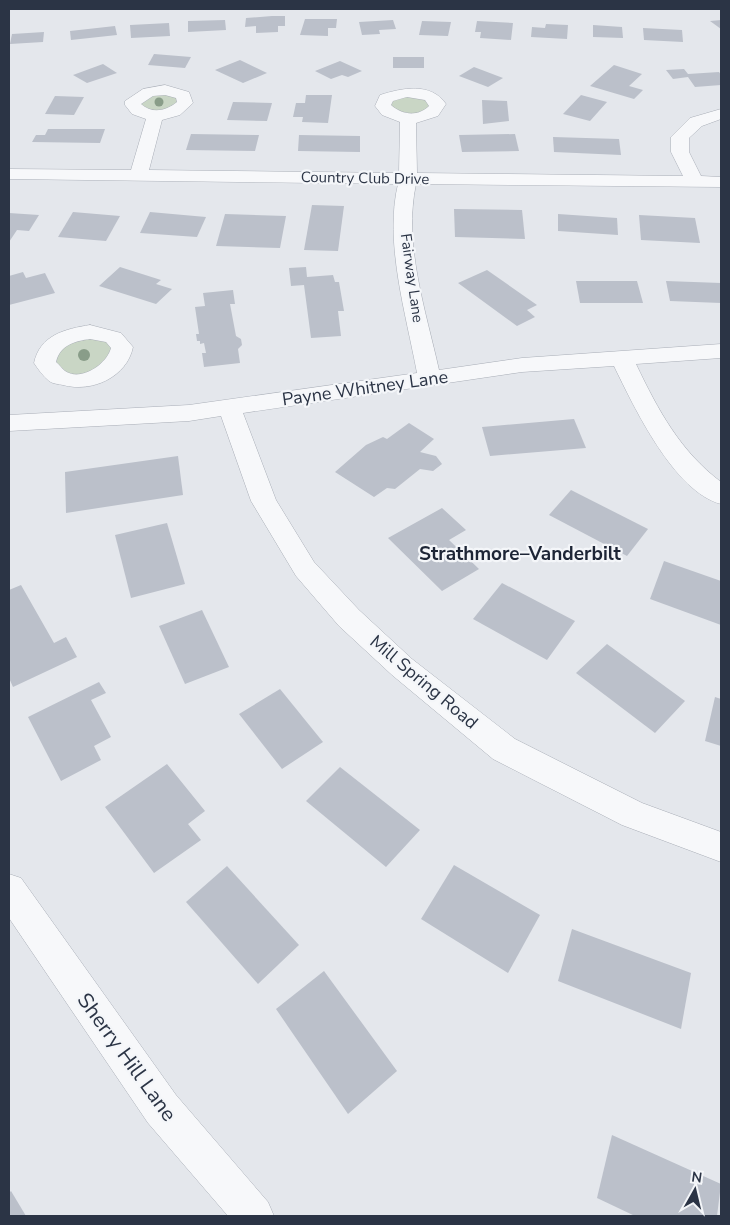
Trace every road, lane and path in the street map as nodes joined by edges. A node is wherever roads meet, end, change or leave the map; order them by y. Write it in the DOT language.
graph roads {
  1 [pos="721,114"];
  2 [pos="156,115"];
  3 [pos="408,118"];
  4 [pos="9,174"];
  5 [pos="138,176"];
  6 [pos="408,179"];
  7 [pos="695,182"];
  8 [pos="721,182"];
  9 [pos="721,351"];
  10 [pos="622,358"];
  11 [pos="429,378"];
  12 [pos="79,380"];
  13 [pos="229,407"];
  14 [pos="70,420"];
  15 [pos="9,423"];
  16 [pos="721,495"];
  17 [pos="721,847"];
  18 [pos="9,890"];
  19 [pos="254,1216"];
  1 -- 7 [label="street"];
  2 -- 5 [label="street"];
  3 -- 6 [label="street, Fairway Lane"];
  4 -- 5 [label="street, Country Club Drive"];
  5 -- 6 [label="street, Country Club Drive"];
  6 -- 7 [label="street, Country Club Drive"];
  6 -- 11 [label="street, Fairway Lane"];
  7 -- 8 [label="street, Country Club Drive"];
  9 -- 10 [label="street, Payne Whitney Lane"];
  10 -- 11 [label="street, Payne Whitney Lane"];
  10 -- 16 [label="street"];
  11 -- 13 [label="street, Payne Whitney Lane"];
  12 -- 14 [label="street"];
  13 -- 14 [label="street, Payne Whitney Lane"];
  13 -- 17 [label="street, Mill Spring Road"];
  14 -- 15 [label="street, Payne Whitney Lane"];
  18 -- 19 [label="street, Sherry Hill Lane"];
}
